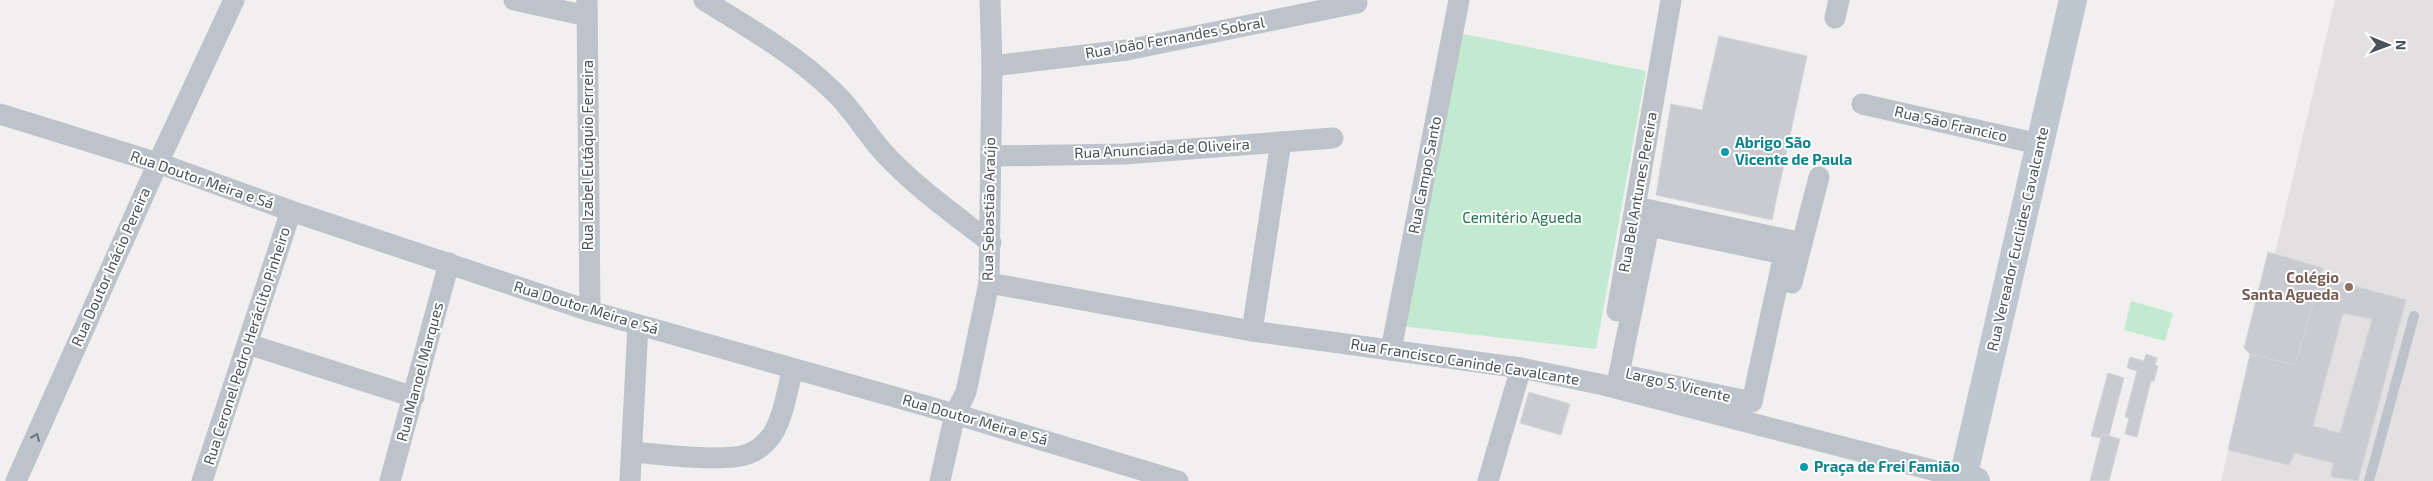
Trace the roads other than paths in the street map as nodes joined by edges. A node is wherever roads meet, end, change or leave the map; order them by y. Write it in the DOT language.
graph roads {
  1 [pos="234,0"];
  2 [pos="514,0"];
  3 [pos="704,0"];
  4 [pos="990,0"];
  5 [pos="1460,0"];
  6 [pos="1671,0"];
  7 [pos="2073,0"];
  8 [pos="1357,3"];
  9 [pos="587,8"];
  10 [pos="992,66"];
  11 [pos="1862,104"];
  12 [pos="0,114"];
  13 [pos="1333,138"];
  14 [pos="1281,142"];
  15 [pos="2039,144"];
  16 [pos="991,156"];
  17 [pos="158,163"];
  18 [pos="1819,177"];
  19 [pos="1636,207"];
  20 [pos="291,211"];
  21 [pos="991,243"];
  22 [pos="1793,248"];
  23 [pos="449,264"];
  24 [pos="988,283"];
  25 [pos="590,311"];
  26 [pos="2414,316"];
  27 [pos="638,325"];
  28 [pos="1252,331"];
  29 [pos="248,344"];
  30 [pos="1391,350"];
  31 [pos="1521,368"];
  32 [pos="793,369"];
  33 [pos="1604,385"];
  34 [pos="414,397"];
  35 [pos="955,414"];
  36 [pos="1759,424"];
  37 [pos="632,452"];
  38 [pos="1970,480"];
  39 [pos="16,481"];
  40 [pos="202,481"];
  41 [pos="390,481"];
  42 [pos="630,481"];
  43 [pos="940,481"];
  44 [pos="1178,481"];
  45 [pos="1488,481"];
  46 [pos="2369,481"];
  1 -- 17 [label="street, Rua Doutor Inácio Pereira"];
  2 -- 9 [label="street"];
  3 -- 21 [label="street"];
  4 -- 10 [label="street, Rua Sebastião Araújo"];
  5 -- 30 [label="street, Rua Campo Santo"];
  6 -- 19 [label="street, Rua Bel Antunes Pereira"];
  7 -- 15 [label="street, Rua Vereador Euclides Cavalcante"];
  8 -- 10 [label="street, Rua João Fernandes Sobral"];
  9 -- 25 [label="street, Rua Izabel Eutáquio Ferreira"];
  10 -- 16 [label="street, Rua Sebastião Araújo"];
  11 -- 15 [label="street, Rua São Francico"];
  12 -- 17 [label="street, Rua Doutor Meira e Sá"];
  13 -- 14 [label="street, Rua Anunciada de Oliveira"];
  14 -- 16 [label="street, Rua Anunciada de Oliveira"];
  14 -- 28 [label="street"];
  15 -- 38 [label="street, Rua Vereador Euclides Cavalcante"];
  16 -- 21 [label="street, Rua Sebastião Araújo"];
  17 -- 20 [label="street, Rua Doutor Meira e Sá"];
  39 -- 17 [label="street, Rua Doutor Inácio Pereira, one-way"];
  18 -- 22 [label="street"];
  19 -- 22 [label="street"];
  19 -- 33 [label="street, Rua Bel Antunes Pereira"];
  20 -- 23 [label="street, Rua Doutor Meira e Sá"];
  20 -- 29 [label="street, Rua Ceronel Pedro Heráclito Pinheiro"];
  21 -- 24 [label="street, Rua Sebastião Araújo"];
  22 -- 22 [label="street, Largo S. Vicente"];
  22 -- 36 [label="street"];
  23 -- 25 [label="street, Rua Doutor Meira e Sá"];
  23 -- 34 [label="street, Rua Manoel Marques"];
  24 -- 28 [label="street, Rua Francisco Caninde Cavalcante"];
  24 -- 35 [label="street, Rua Sebastião Araújo"];
  25 -- 27 [label="street, Rua Doutor Meira e Sá"];
  26 -- 46 [label="lane"];
  27 -- 32 [label="street, Rua Doutor Meira e Sá"];
  27 -- 37 [label="street"];
  28 -- 30 [label="street, Rua Francisco Caninde Cavalcante"];
  29 -- 34 [label="street"];
  29 -- 40 [label="street, Rua Ceronel Pedro Heráclito Pinheiro"];
  30 -- 31 [label="street, Rua Francisco Caninde Cavalcante"];
  31 -- 33 [label="street, Rua Francisco Caninde Cavalcante"];
  31 -- 45 [label="street"];
  32 -- 35 [label="street, Rua Doutor Meira e Sá"];
  32 -- 37 [label="street"];
  33 -- 36 [label="street, Rua Francisco Caninde Cavalcante"];
  34 -- 41 [label="street, Rua Manoel Marques"];
  35 -- 43 [label="street, Rua Sebastião Araújo"];
  35 -- 44 [label="street, Rua Doutor Meira e Sá"];
  36 -- 38 [label="street, Rua Francisco Caninde Cavalcante"];
  37 -- 42 [label="street"];
}
